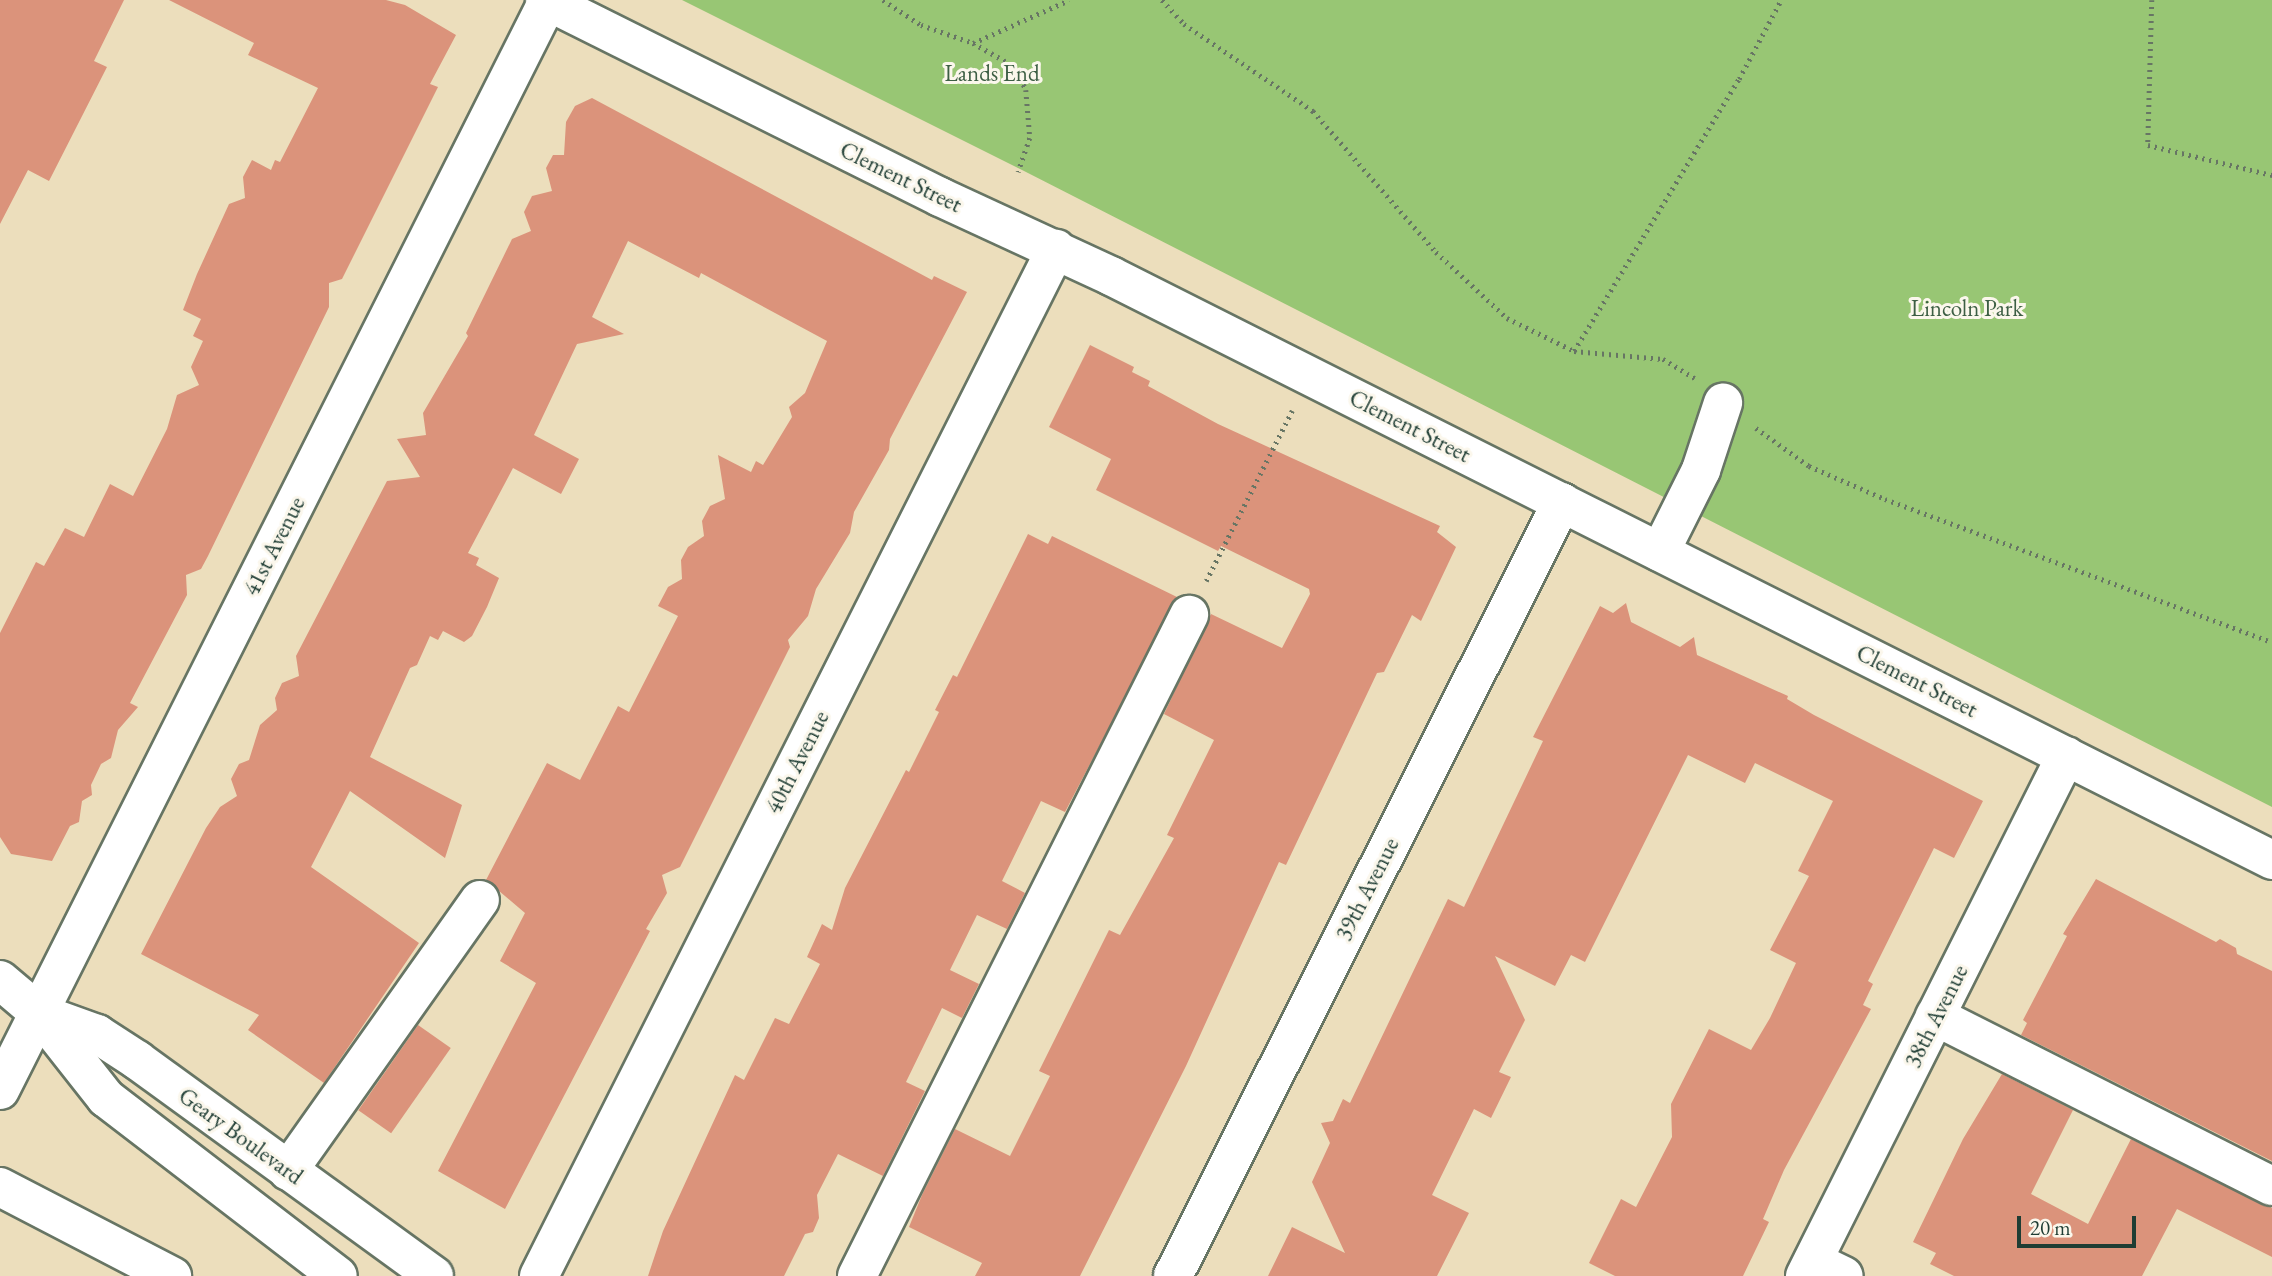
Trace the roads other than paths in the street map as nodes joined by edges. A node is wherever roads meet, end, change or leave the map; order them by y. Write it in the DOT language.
graph roads {
  1 [pos="546,1"];
  2 [pos="1056,249"];
  3 [pos="1723,402"];
  4 [pos="1562,502"];
  5 [pos="1660,552"];
  6 [pos="1189,615"];
  7 [pos="2066,756"];
  8 [pos="2272,860"];
  9 [pos="480,900"];
  10 [pos="0,980"];
  11 [pos="39,1013"];
  12 [pos="1936,1016"];
  13 [pos="0,1090"];
  14 [pos="289,1171"];
  15 [pos="2272,1186"];
  16 [pos="0,1187"];
  17 [pos="1820,1271"];
  18 [pos="172,1276"];
  19 [pos="338,1276"];
  20 [pos="434,1276"];
  21 [pos="539,1276"];
  22 [pos="857,1276"];
  23 [pos="1173,1276"];
  1 -- 2 [label="street, Clement Street"];
  1 -- 11 [label="street, 41st Avenue"];
  2 -- 4 [label="street, Clement Street"];
  2 -- 21 [label="street, 40th Avenue"];
  3 -- 5 [label="street"];
  4 -- 5 [label="street, Clement Street"];
  4 -- 23 [label="street, 39th Avenue"];
  5 -- 7 [label="street, Clement Street"];
  6 -- 22 [label="street"];
  7 -- 8 [label="street, Clement Street"];
  7 -- 12 [label="street, 38th Avenue"];
  9 -- 14 [label="street"];
  10 -- 11 [label="street, Geary Boulevard"];
  11 -- 13 [label="street, 41st Avenue"];
  11 -- 14 [label="street, Geary Boulevard"];
  11 -- 19 [label="street, Geary Boulevard"];
  12 -- 15 [label="street"];
  12 -- 17 [label="street, 38th Avenue"];
  14 -- 20 [label="street, Geary Boulevard"];
  16 -- 18 [label="street"];
}
